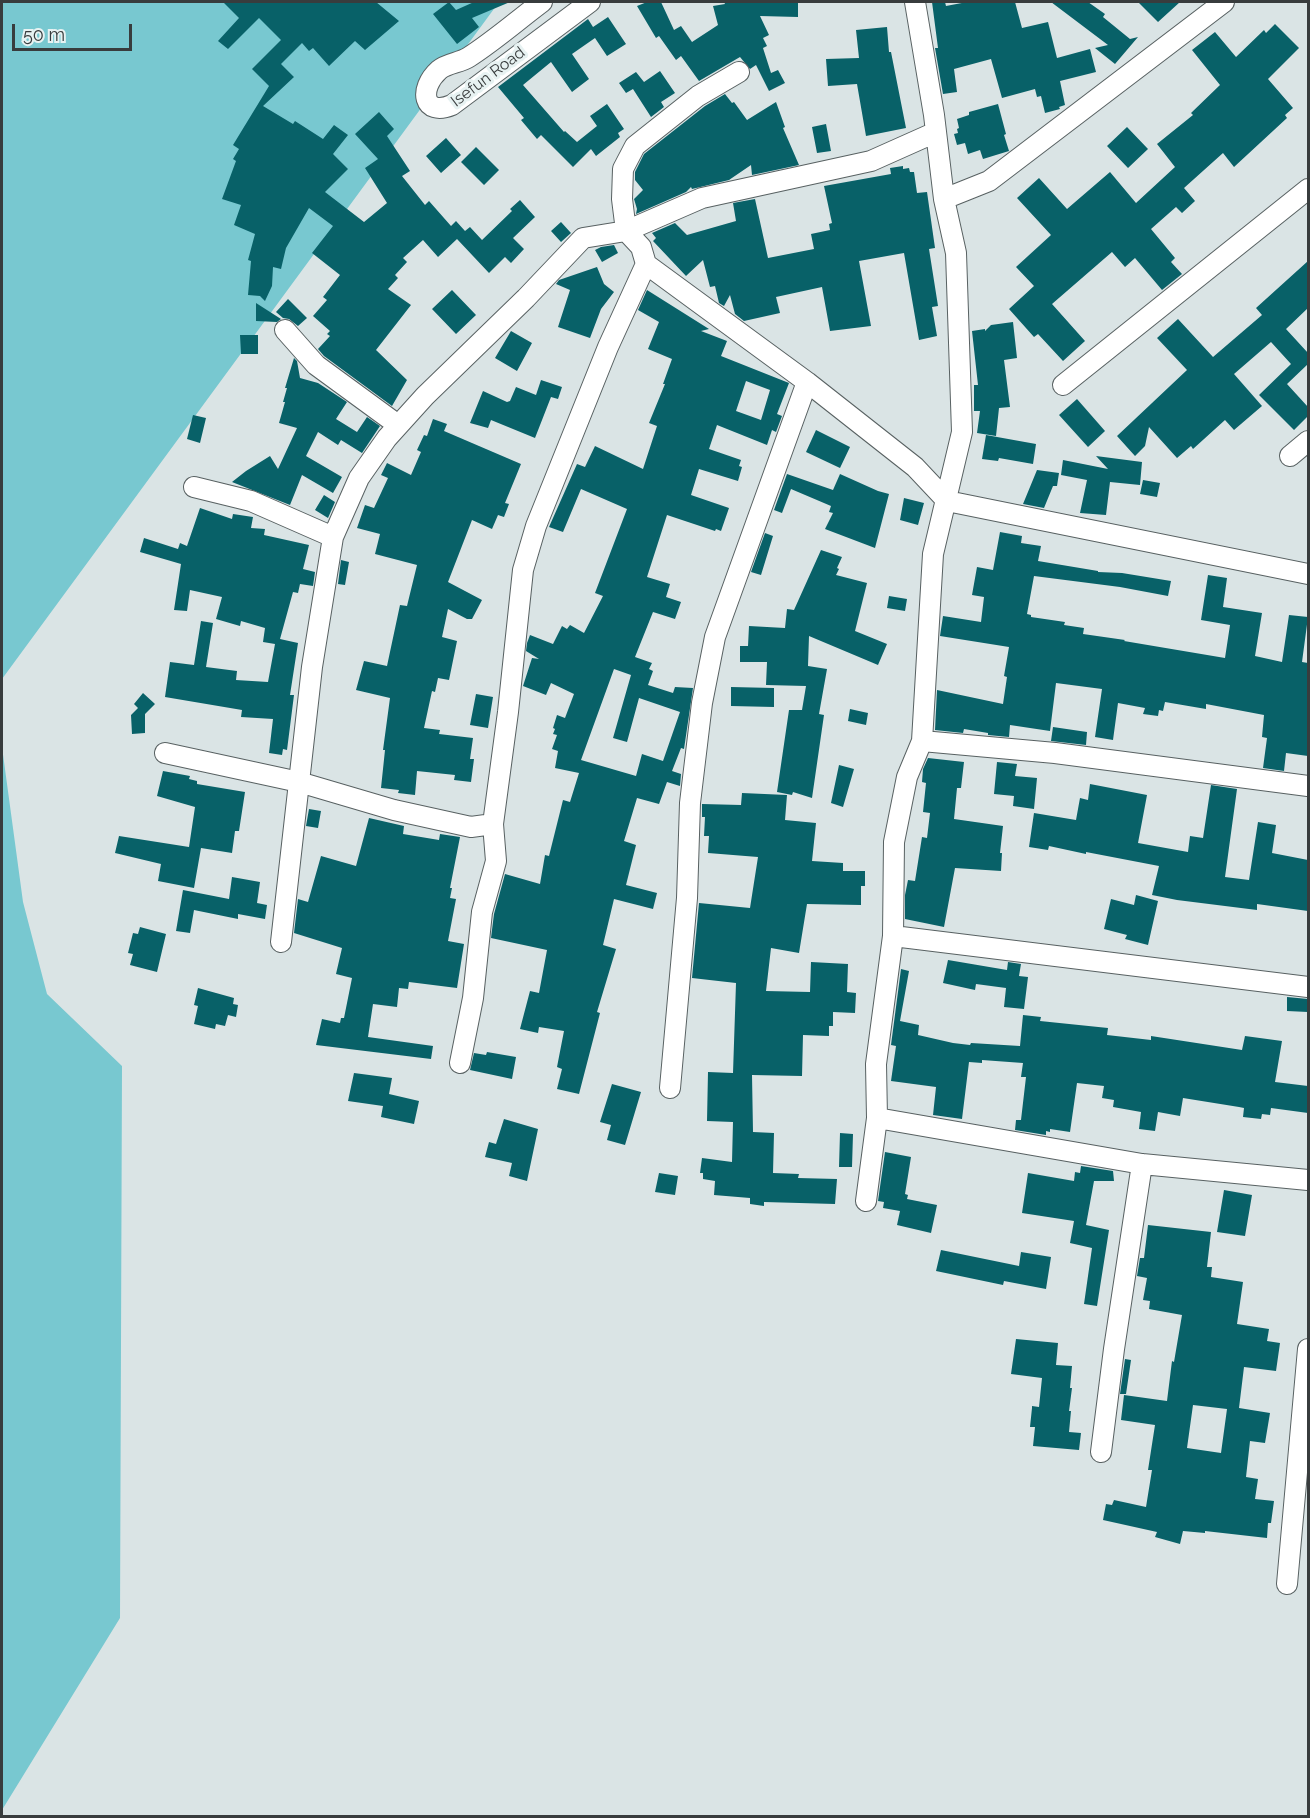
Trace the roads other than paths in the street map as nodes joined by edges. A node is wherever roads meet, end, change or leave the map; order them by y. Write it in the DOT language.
graph roads {
  1 [pos="542,2"];
  2 [pos="590,2"];
  3 [pos="915,2"];
  4 [pos="1224,2"];
  5 [pos="739,72"];
  6 [pos="936,132"];
  7 [pos="1308,189"];
  8 [pos="944,199"];
  9 [pos="626,231"];
  10 [pos="646,264"];
  11 [pos="285,330"];
  12 [pos="807,382"];
  13 [pos="1063,385"];
  14 [pos="398,425"];
  15 [pos="1308,441"];
  16 [pos="1290,456"];
  17 [pos="194,487"];
  18 [pos="947,501"];
  19 [pos="333,537"];
  20 [pos="1308,574"];
  21 [pos="922,741"];
  22 [pos="165,753"];
  23 [pos="299,782"];
  24 [pos="1308,786"];
  25 [pos="493,824"];
  26 [pos="893,936"];
  27 [pos="281,942"];
  28 [pos="1308,987"];
  29 [pos="460,1063"];
  30 [pos="670,1088"];
  31 [pos="876,1118"];
  32 [pos="1142,1164"];
  33 [pos="1308,1179"];
  34 [pos="866,1201"];
  35 [pos="1308,1349"];
  36 [pos="1101,1452"];
  37 [pos="1287,1584"];
  1 -- 2 [label="street, Isefun Road"];
  3 -- 6 [label="street"];
  4 -- 8 [label="street"];
  5 -- 9 [label="street"];
  6 -- 8 [label="street"];
  6 -- 9 [label="street"];
  7 -- 13 [label="street"];
  8 -- 18 [label="street"];
  9 -- 10 [label="street"];
  9 -- 14 [label="street"];
  10 -- 12 [label="street"];
  10 -- 25 [label="street"];
  11 -- 14 [label="street"];
  12 -- 18 [label="street"];
  12 -- 30 [label="street"];
  14 -- 19 [label="street"];
  15 -- 16 [label="street"];
  17 -- 19 [label="street"];
  18 -- 20 [label="street"];
  18 -- 21 [label="street"];
  19 -- 23 [label="street"];
  21 -- 24 [label="street"];
  21 -- 26 [label="street"];
  22 -- 23 [label="street"];
  23 -- 25 [label="street"];
  23 -- 27 [label="street"];
  25 -- 29 [label="street"];
  26 -- 28 [label="street"];
  26 -- 31 [label="street"];
  31 -- 32 [label="street"];
  31 -- 34 [label="street"];
  32 -- 33 [label="street"];
  32 -- 36 [label="street"];
  35 -- 37 [label="street"];
}
